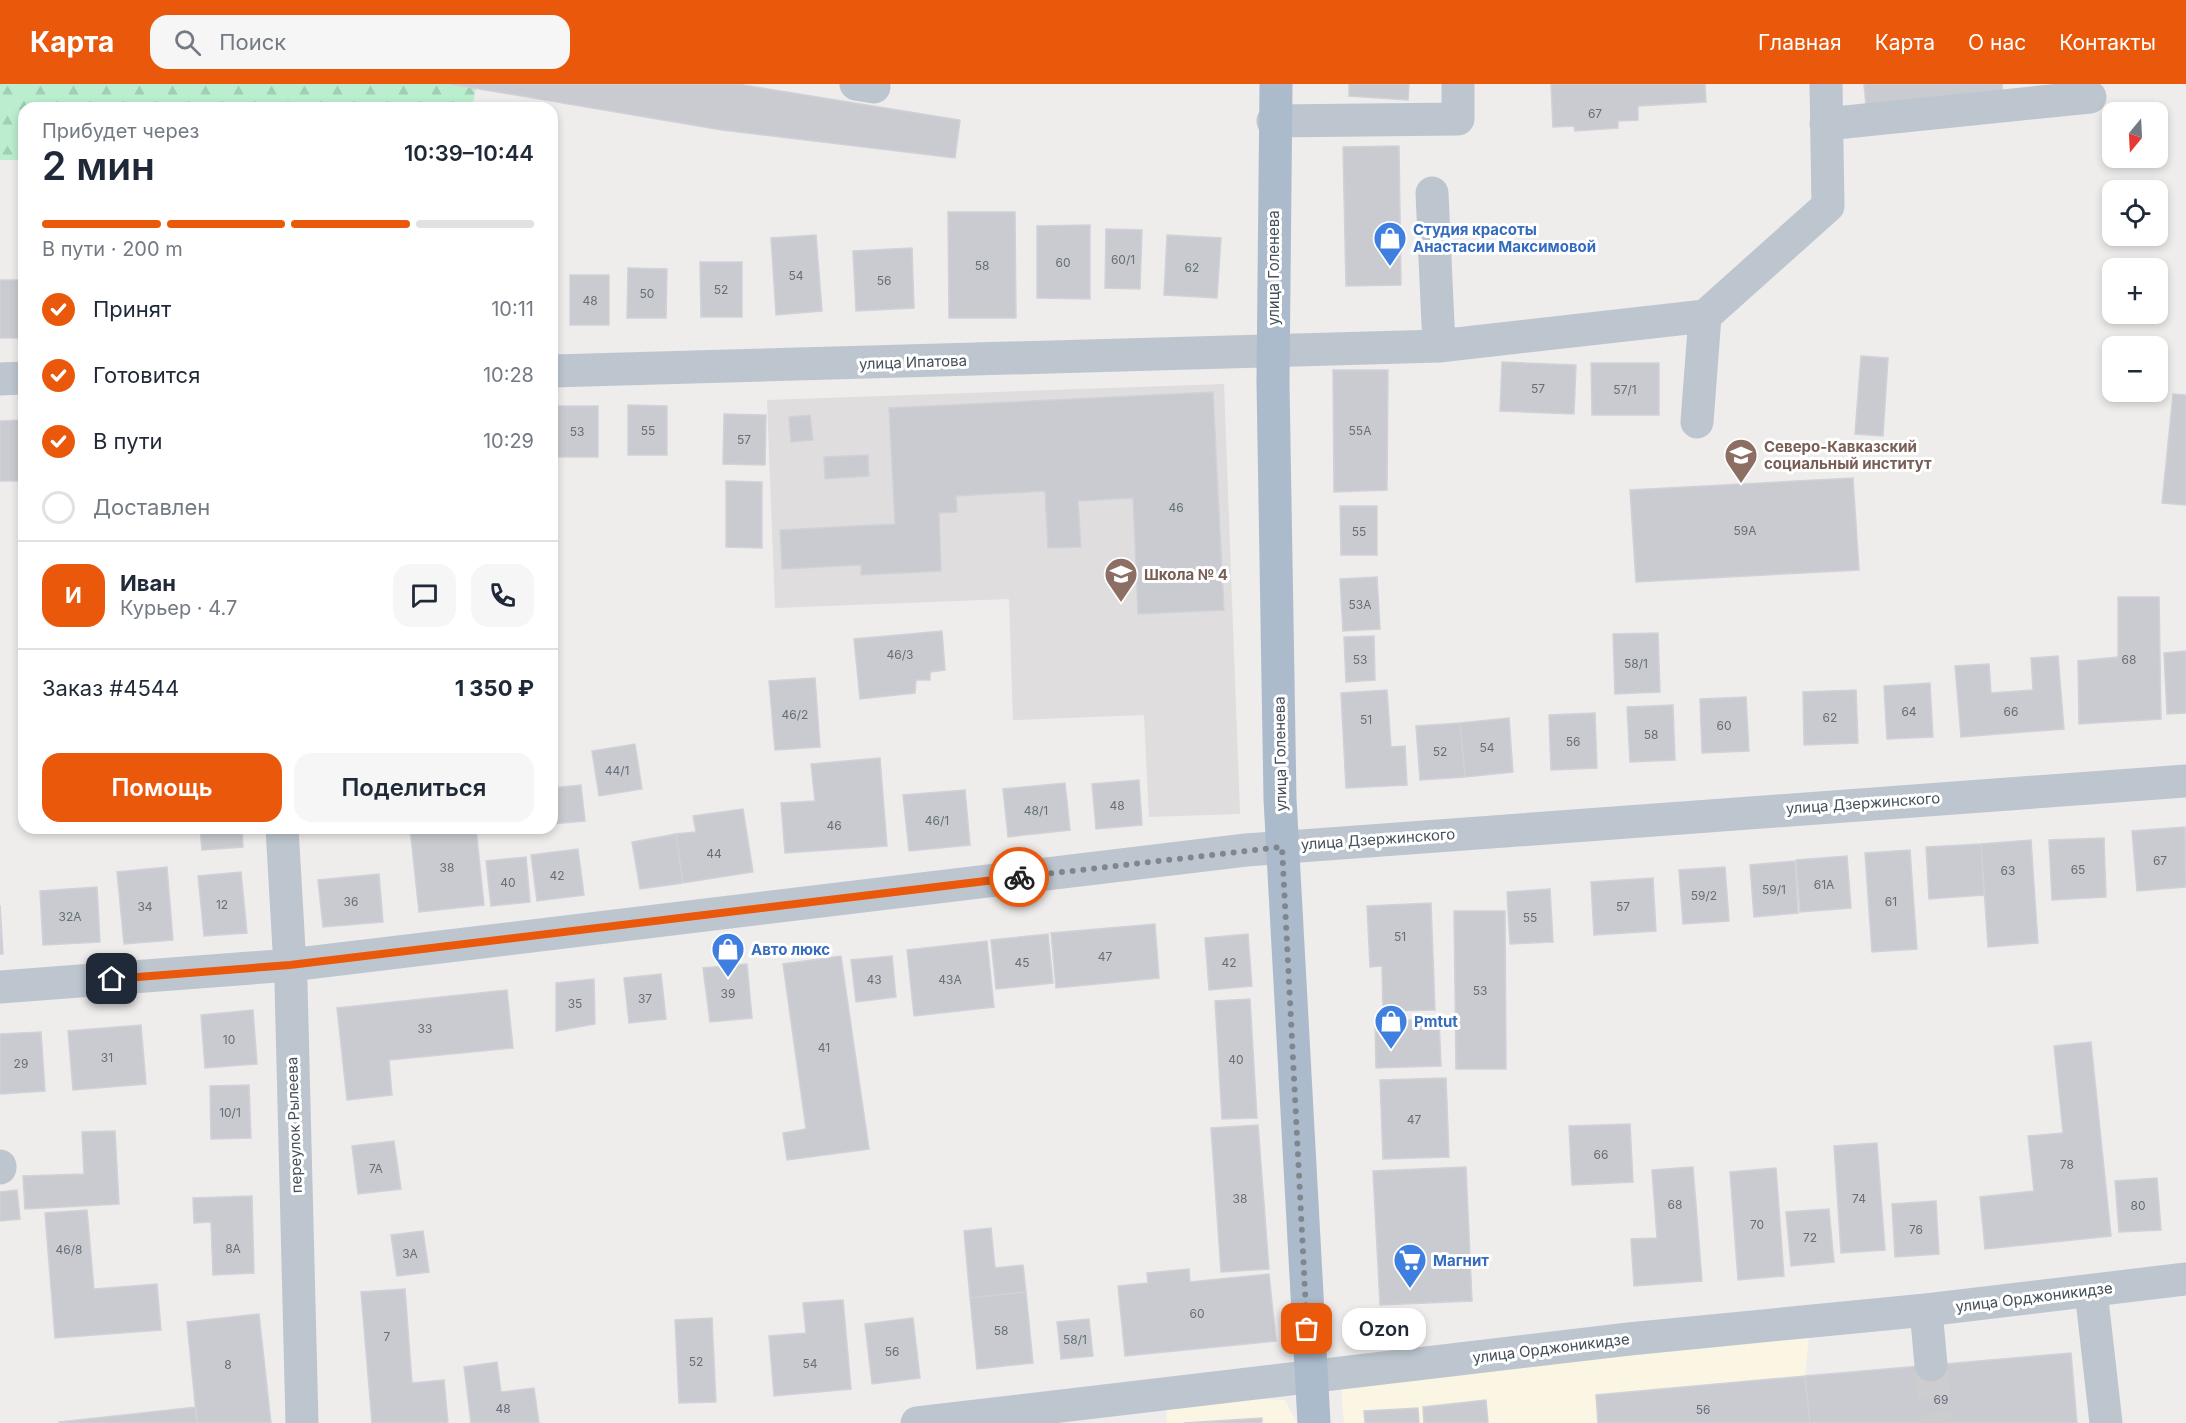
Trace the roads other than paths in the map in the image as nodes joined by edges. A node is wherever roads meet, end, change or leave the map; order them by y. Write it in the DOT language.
graph roads {
  1 [pos="1276,84"];
  2 [pos="1458,84"];
  3 [pos="1827,84"];
  4 [pos="2090,97"];
  5 [pos="1273,121"];
  6 [pos="1826,124"];
  7 [pos="1432,193"];
  8 [pos="1705,316"];
  9 [pos="1439,346"];
  10 [pos="1273,352"];
  11 [pos="558,371"];
  12 [pos="18,378"];
  13 [pos="0,379"];
  14 [pos="1697,422"];
  15 [pos="2186,781"];
  16 [pos="282,834"];
  17 [pos="1282,847"];
  18 [pos="290,965"];
  19 [pos="0,987"];
  20 [pos="2186,1280"];
  21 [pos="2091,1291"];
  22 [pos="1926,1310"];
  23 [pos="1931,1365"];
  24 [pos="1310,1376"];
  25 [pos="302,1423"];
  26 [pos="917,1423"];
  27 [pos="1314,1423"];
  28 [pos="2106,1423"];
  1 -- 5 [label="main road, улица Голенева"];
  2 -- 5 [label="street"];
  3 -- 6 [label="street"];
  4 -- 6 [label="street"];
  5 -- 10 [label="main road, улица Голенева"];
  6 -- 8 [label="street"];
  7 -- 9 [label="street"];
  8 -- 9 [label="street, улица Ипатова"];
  8 -- 14 [label="street"];
  9 -- 10 [label="street, улица Ипатова"];
  10 -- 11 [label="street, улица Ипатова"];
  10 -- 17 [label="main road, улица Голенева"];
  12 -- 13 [label="street"];
  15 -- 17 [label="street, улица Дзержинского"];
  16 -- 18 [label="street, переулок Рылеева"];
  17 -- 18 [label="street, улица Дзержинского"];
  17 -- 24 [label="main road, улица Голенева"];
  18 -- 19 [label="street, улица Дзержинского"];
  18 -- 25 [label="street, переулок Рылеева"];
  20 -- 21 [label="street, улица Орджоникидзе"];
  21 -- 22 [label="street, улица Орджоникидзе"];
  21 -- 28 [label="street"];
  22 -- 23 [label="street"];
  22 -- 24 [label="street, улица Орджоникидзе"];
  24 -- 26 [label="street, улица Орджоникидзе"];
  24 -- 27 [label="main road, улица Голенева"];
}
